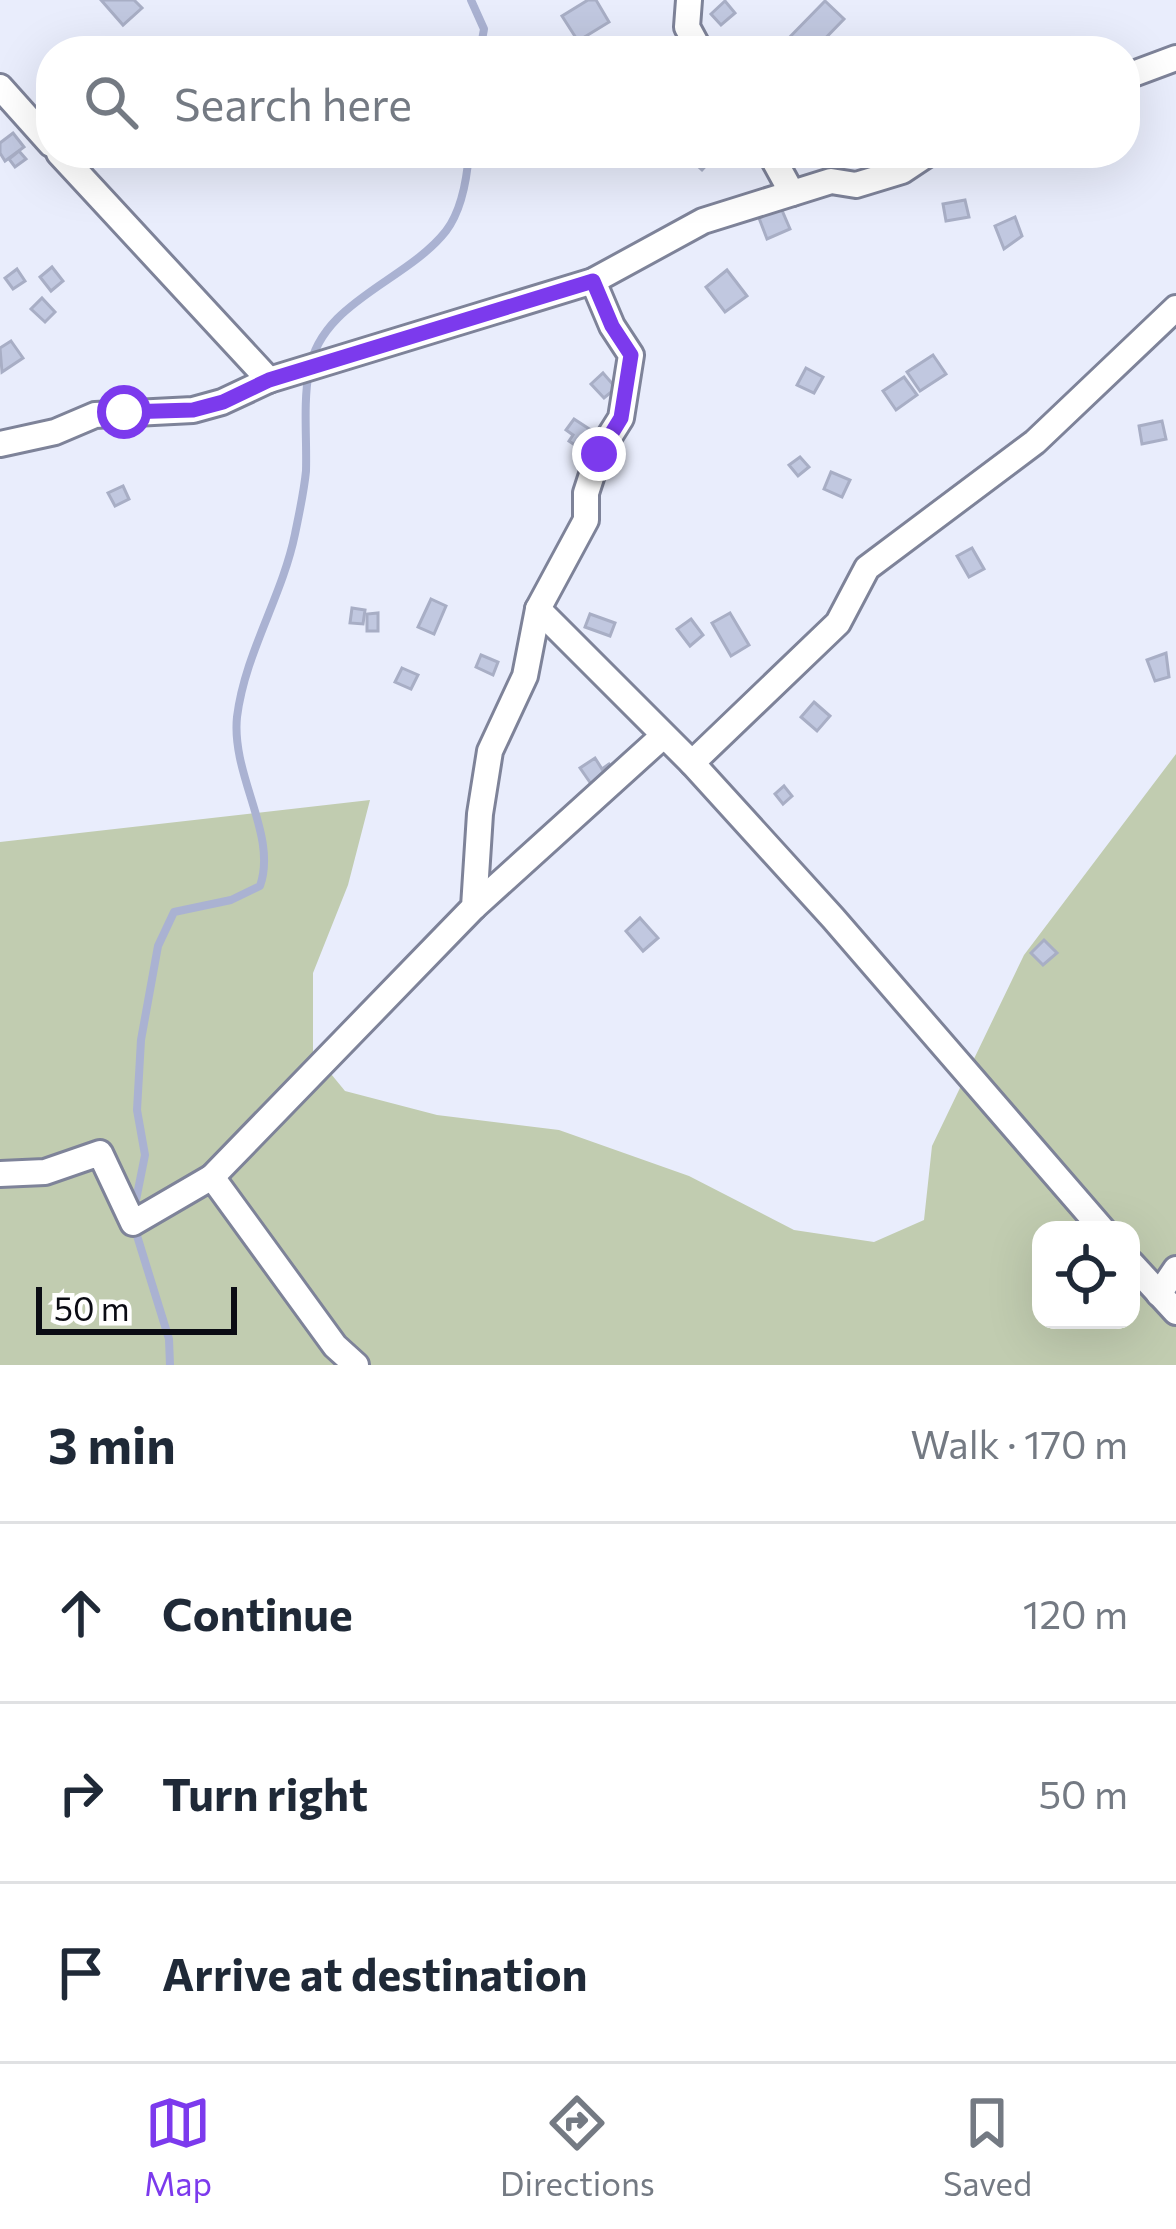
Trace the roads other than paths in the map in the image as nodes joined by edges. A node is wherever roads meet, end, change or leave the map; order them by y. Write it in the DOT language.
graph roads {
  1 [pos="689,0"];
  2 [pos="691,36"];
  3 [pos="1176,58"];
  4 [pos="1140,71"];
  5 [pos="0,87"];
  6 [pos="36,127"];
  7 [pos="73,168"];
  8 [pos="778,168"];
  9 [pos="906,168"];
  10 [pos="792,193"];
  11 [pos="593,281"];
  12 [pos="1176,308"];
  13 [pos="269,380"];
  14 [pos="0,444"];
  15 [pos="538,608"];
  16 [pos="663,736"];
  17 [pos="692,763"];
  18 [pos="474,907"];
  19 [pos="0,1174"];
  20 [pos="212,1177"];
  21 [pos="1095,1221"];
  22 [pos="1176,1269"];
  23 [pos="1140,1273"];
  24 [pos="1167,1303"];
  25 [pos="356,1365"];
  1 -- 2 [label="street"];
  3 -- 4 [label="street"];
  5 -- 6 [label="street"];
  7 -- 13 [label="street"];
  8 -- 10 [label="street"];
  9 -- 10 [label="street"];
  10 -- 11 [label="street"];
  11 -- 13 [label="street"];
  11 -- 15 [label="street"];
  12 -- 17 [label="street"];
  13 -- 14 [label="street"];
  15 -- 16 [label="street"];
  15 -- 18 [label="street"];
  16 -- 17 [label="street"];
  16 -- 18 [label="street"];
  17 -- 21 [label="street"];
  18 -- 20 [label="street"];
  19 -- 20 [label="street"];
  20 -- 25 [label="street"];
  22 -- 24 [label="street"];
  23 -- 24 [label="street"];
}
